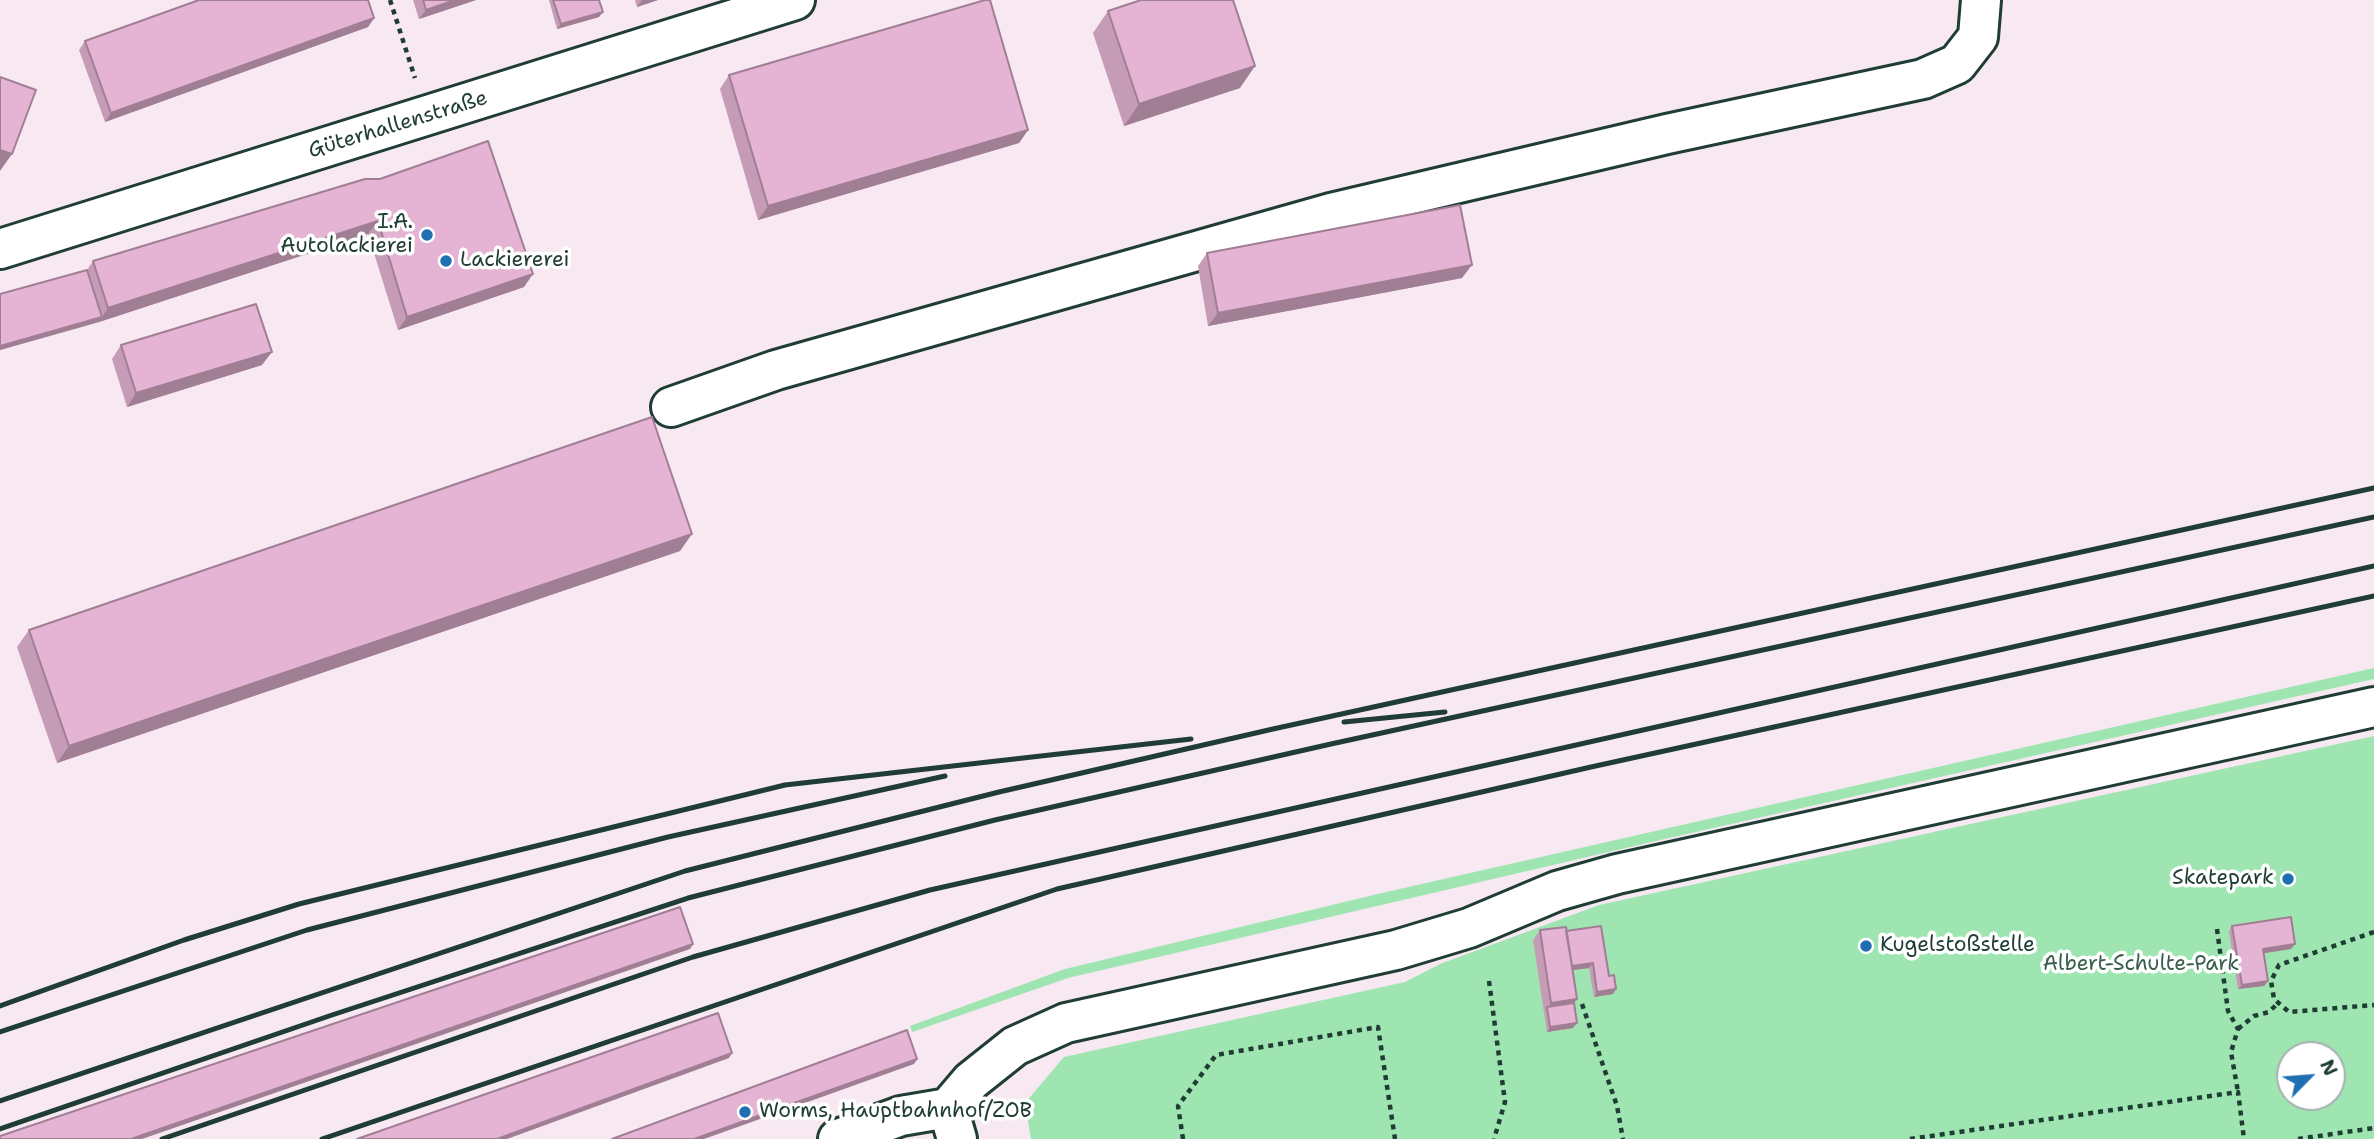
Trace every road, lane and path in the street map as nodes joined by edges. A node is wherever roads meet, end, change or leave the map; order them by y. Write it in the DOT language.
graph roads {
  1 [pos="390,0"];
  2 [pos="795,0"];
  3 [pos="1981,0"];
  4 [pos="428,116"];
  5 [pos="0,249"];
  6 [pos="671,407"];
  7 [pos="2374,707"];
  8 [pos="2217,929"];
  9 [pos="2374,932"];
  10 [pos="1489,981"];
  11 [pos="2278,1003"];
  12 [pos="1582,1004"];
  13 [pos="2374,1005"];
  14 [pos="2238,1029"];
  15 [pos="2238,1092"];
  16 [pos="952,1123"];
  17 [pos="2374,1128"];
  18 [pos="838,1139"];
  19 [pos="1183,1139"];
  20 [pos="1395,1139"];
  21 [pos="1494,1139"];
  22 [pos="1623,1139"];
  23 [pos="1910,1139"];
  24 [pos="2244,1139"];
  25 [pos="2298,1139"];
  1 -- 4 [label="path"];
  2 -- 4 [label="street, Güterhallenstraße"];
  3 -- 6 [label="street"];
  4 -- 5 [label="street, Güterhallenstraße"];
  7 -- 16 [label="street"];
  8 -- 14 [label="path"];
  9 -- 11 [label="path"];
  10 -- 21 [label="path"];
  11 -- 13 [label="path"];
  11 -- 14 [label="path"];
  12 -- 22 [label="path"];
  14 -- 15 [label="path"];
  15 -- 23 [label="path"];
  15 -- 24 [label="path"];
  16 -- 18 [label="street"];
  17 -- 25 [label="path"];
  19 -- 20 [label="path"];
}
